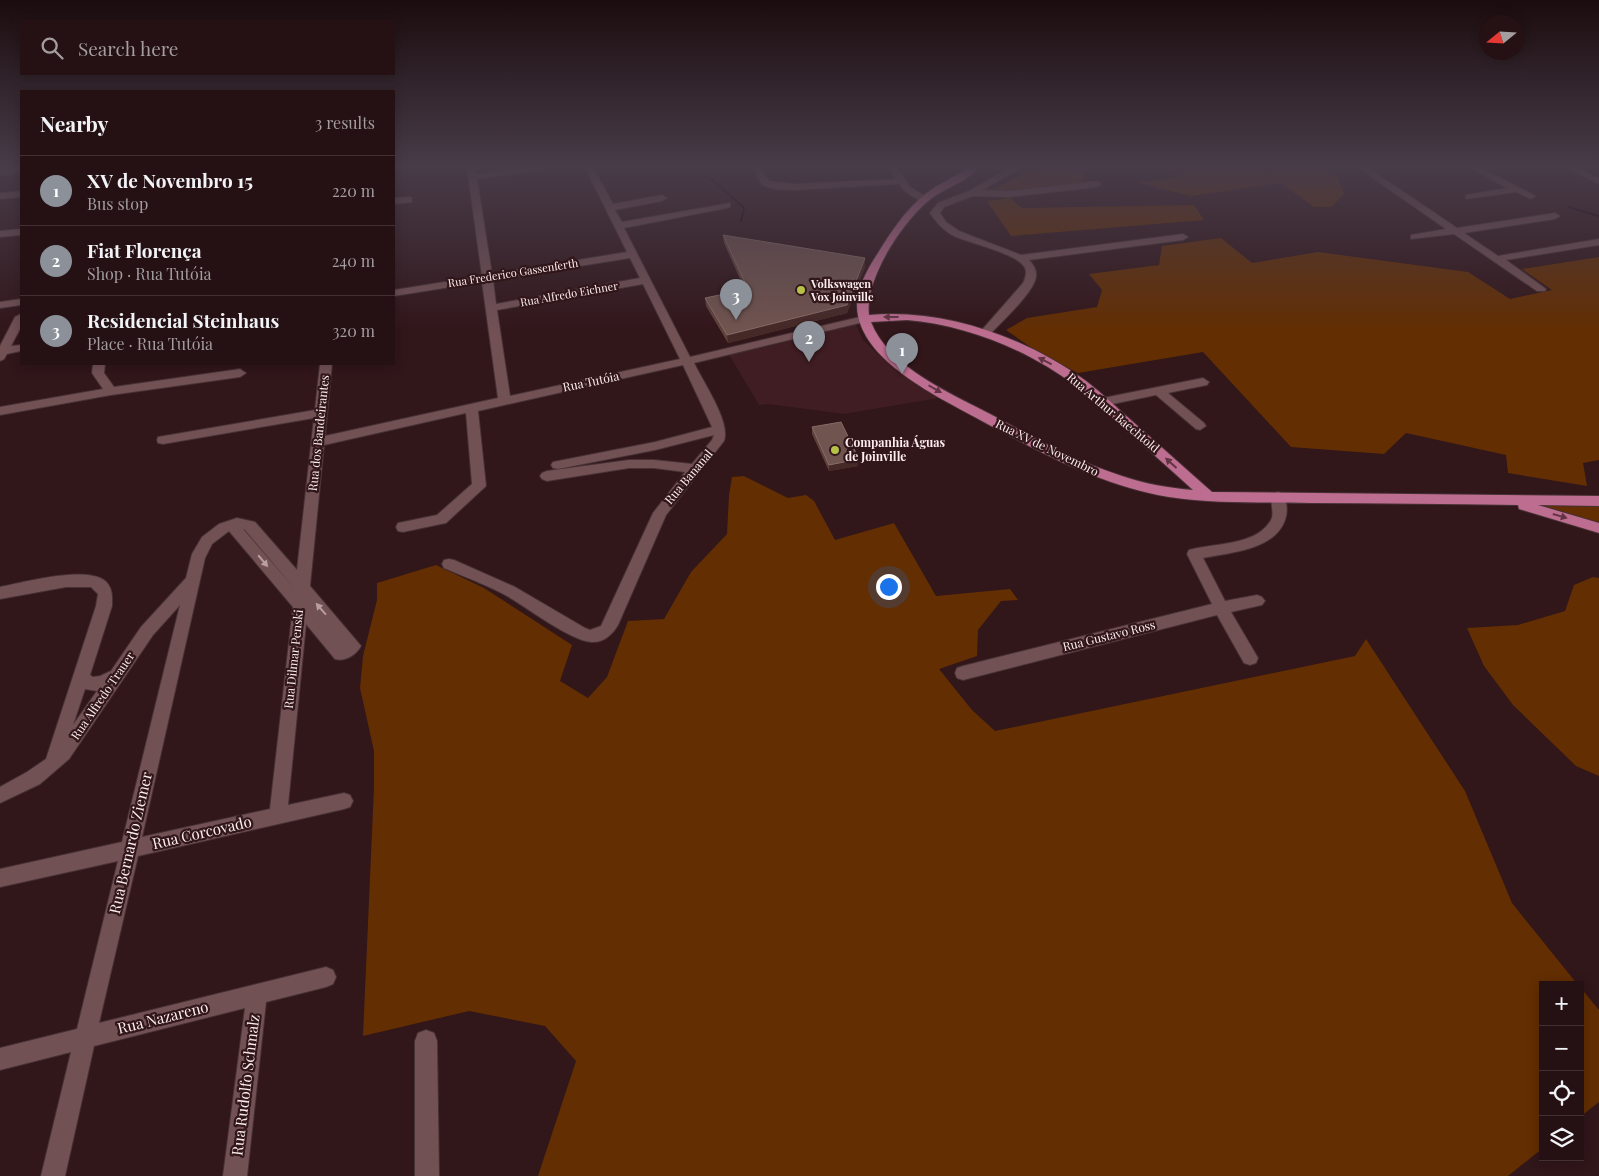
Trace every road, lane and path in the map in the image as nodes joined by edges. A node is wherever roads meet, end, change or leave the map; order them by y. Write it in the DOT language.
graph roads {
  1 [pos="479,222"];
  2 [pos="616,222"];
  3 [pos="639,222"];
  4 [pos="906,222"];
  5 [pos="939,222"];
  6 [pos="1442,222"];
  7 [pos="1516,222"];
  8 [pos="618,226"];
  9 [pos="1455,231"];
  10 [pos="20,232"];
  11 [pos="0,234"];
  12 [pos="1183,237"];
  13 [pos="1415,237"];
  14 [pos="1599,242"];
  15 [pos="632,254"];
  16 [pos="1020,258"];
  17 [pos="1496,259"];
  18 [pos="487,277"];
  19 [pos="646,280"];
  20 [pos="1541,289"];
  21 [pos="395,293"];
  22 [pos="20,302"];
  23 [pos="0,305"];
  24 [pos="491,308"];
  25 [pos="20,319"];
  26 [pos="864,319"];
  27 [pos="985,333"];
  28 [pos="20,348"];
  29 [pos="2,354"];
  30 [pos="687,361"];
  31 [pos="99,365"];
  32 [pos="326,365"];
  33 [pos="240,372"];
  34 [pos="1203,382"];
  35 [pos="1159,390"];
  36 [pos="111,391"];
  37 [pos="505,401"];
  38 [pos="1103,402"];
  39 [pos="472,408"];
  40 [pos="0,411"];
  41 [pos="321,413"];
  42 [pos="1200,426"];
  43 [pos="720,429"];
  44 [pos="163,440"];
  45 [pos="318,442"];
  46 [pos="558,465"];
  47 [pos="696,469"];
  48 [pos="547,476"];
  49 [pos="1207,495"];
  50 [pos="1278,497"];
  51 [pos="1496,500"];
  52 [pos="1599,501"];
  53 [pos="311,502"];
  54 [pos="231,524"];
  55 [pos="403,527"];
  56 [pos="1599,528"];
  57 [pos="449,564"];
  58 [pos="193,580"];
  59 [pos="302,586"];
  60 [pos="0,593"];
  61 [pos="1257,602"];
  62 [pos="300,606"];
  63 [pos="1221,608"];
  64 [pos="1250,658"];
  65 [pos="963,673"];
  66 [pos="82,676"];
  67 [pos="116,676"];
  68 [pos="72,704"];
  69 [pos="97,704"];
  70 [pos="52,765"];
  71 [pos="0,795"];
  72 [pos="344,801"];
  73 [pos="278,816"];
  74 [pos="129,850"];
  75 [pos="0,878"];
  76 [pos="326,977"];
  77 [pos="257,994"];
  78 [pos="85,1038"];
  79 [pos="426,1041"];
  80 [pos="0,1059"];
  81 [pos="53,1176"];
  82 [pos="235,1176"];
  83 [pos="428,1176"];
  1 -- 18 [label="street"];
  2 -- 8 [label="street"];
  3 -- 8 [label="street"];
  4 -- 26 [label="main road, Rua XV de Novembro"];
  5 -- 16 [label="street"];
  6 -- 9 [label="street"];
  7 -- 9 [label="street"];
  8 -- 15 [label="street"];
  9 -- 13 [label="street"];
  9 -- 17 [label="street"];
  10 -- 11 [label="street"];
  12 -- 16 [label="street"];
  14 -- 17 [label="street"];
  15 -- 18 [label="street, Rua Frederico Gassenferth"];
  15 -- 19 [label="street"];
  16 -- 27 [label="street"];
  17 -- 20 [label="street"];
  18 -- 21 [label="street, Rua Frederico Gassenferth"];
  18 -- 24 [label="street"];
  19 -- 24 [label="street, Rua Alfredo Eichner"];
  19 -- 30 [label="street"];
  22 -- 23 [label="street"];
  24 -- 37 [label="street"];
  25 -- 29 [label="street"];
  27 -- 26 [label="main road, Rua Arthur Baechtold, one-way"];
  26 -- 30 [label="street, Rua Tutóia"];
  26 -- 49 [label="main road, Rua XV de Novembro, one-way"];
  38 -- 27 [label="main road, Rua Arthur Baechtold, one-way"];
  28 -- 29 [label="street"];
  30 -- 37 [label="street, Rua Tutóia"];
  30 -- 43 [label="street"];
  31 -- 36 [label="street"];
  32 -- 41 [label="street, Rua dos Bandeirantes"];
  33 -- 36 [label="street"];
  34 -- 35 [label="street"];
  35 -- 38 [label="street"];
  35 -- 42 [label="street"];
  36 -- 40 [label="street"];
  37 -- 39 [label="street, Rua Tutóia"];
  49 -- 38 [label="main road, Rua Arthur Baechtold, one-way"];
  39 -- 45 [label="street, Rua Tutóia"];
  39 -- 55 [label="street"];
  41 -- 44 [label="street"];
  41 -- 45 [label="street, Rua dos Bandeirantes"];
  43 -- 46 [label="street"];
  43 -- 47 [label="street, Rua Bananal"];
  45 -- 53 [label="street, Rua dos Bandeirantes"];
  47 -- 48 [label="street"];
  47 -- 57 [label="street, Rua Bananal"];
  49 -- 50 [label="main road, Rua XV de Novembro"];
  50 -- 51 [label="main road, Rua XV de Novembro"];
  50 -- 63 [label="street"];
  51 -- 52 [label="main road, Rua XV de Novembro"];
  51 -- 56 [label="main road, Rua XV de Novembro, one-way"];
  53 -- 59 [label="street, Rua Dilmar Penski"];
  54 -- 58 [label="street, Rua Bernardo Ziemer"];
  54 -- 59 [label="street"];
  54 -- 62 [label="street, one-way"];
  58 -- 67 [label="street, Rua Alfredo Trauer"];
  58 -- 74 [label="street, Rua Bernardo Ziemer"];
  59 -- 62 [label="street, Rua Dilmar Penski"];
  62 -- 59 [label="street, one-way"];
  60 -- 66 [label="street"];
  61 -- 63 [label="street, Rua Gustavo Ross"];
  62 -- 73 [label="street, Rua Dilmar Penski"];
  63 -- 64 [label="street"];
  63 -- 65 [label="street, Rua Gustavo Ross"];
  66 -- 67 [label="street"];
  66 -- 68 [label="street"];
  67 -- 69 [label="street, Rua Alfredo Trauer"];
  68 -- 69 [label="street"];
  68 -- 70 [label="street"];
  69 -- 70 [label="street, Rua Alfredo Trauer"];
  70 -- 71 [label="street, Rua Alfredo Trauer"];
  72 -- 73 [label="street, Rua Corcovado"];
  73 -- 74 [label="street, Rua Corcovado"];
  74 -- 75 [label="street, Rua Corcovado"];
  74 -- 78 [label="street, Rua Bernardo Ziemer"];
  76 -- 77 [label="street, Rua Nazareno"];
  77 -- 78 [label="street, Rua Nazareno"];
  77 -- 82 [label="street, Rua Rudolfo Schmalz"];
  78 -- 80 [label="street, Rua Nazareno"];
  78 -- 81 [label="street, Rua Bernardo Ziemer"];
  79 -- 83 [label="street"];
}
